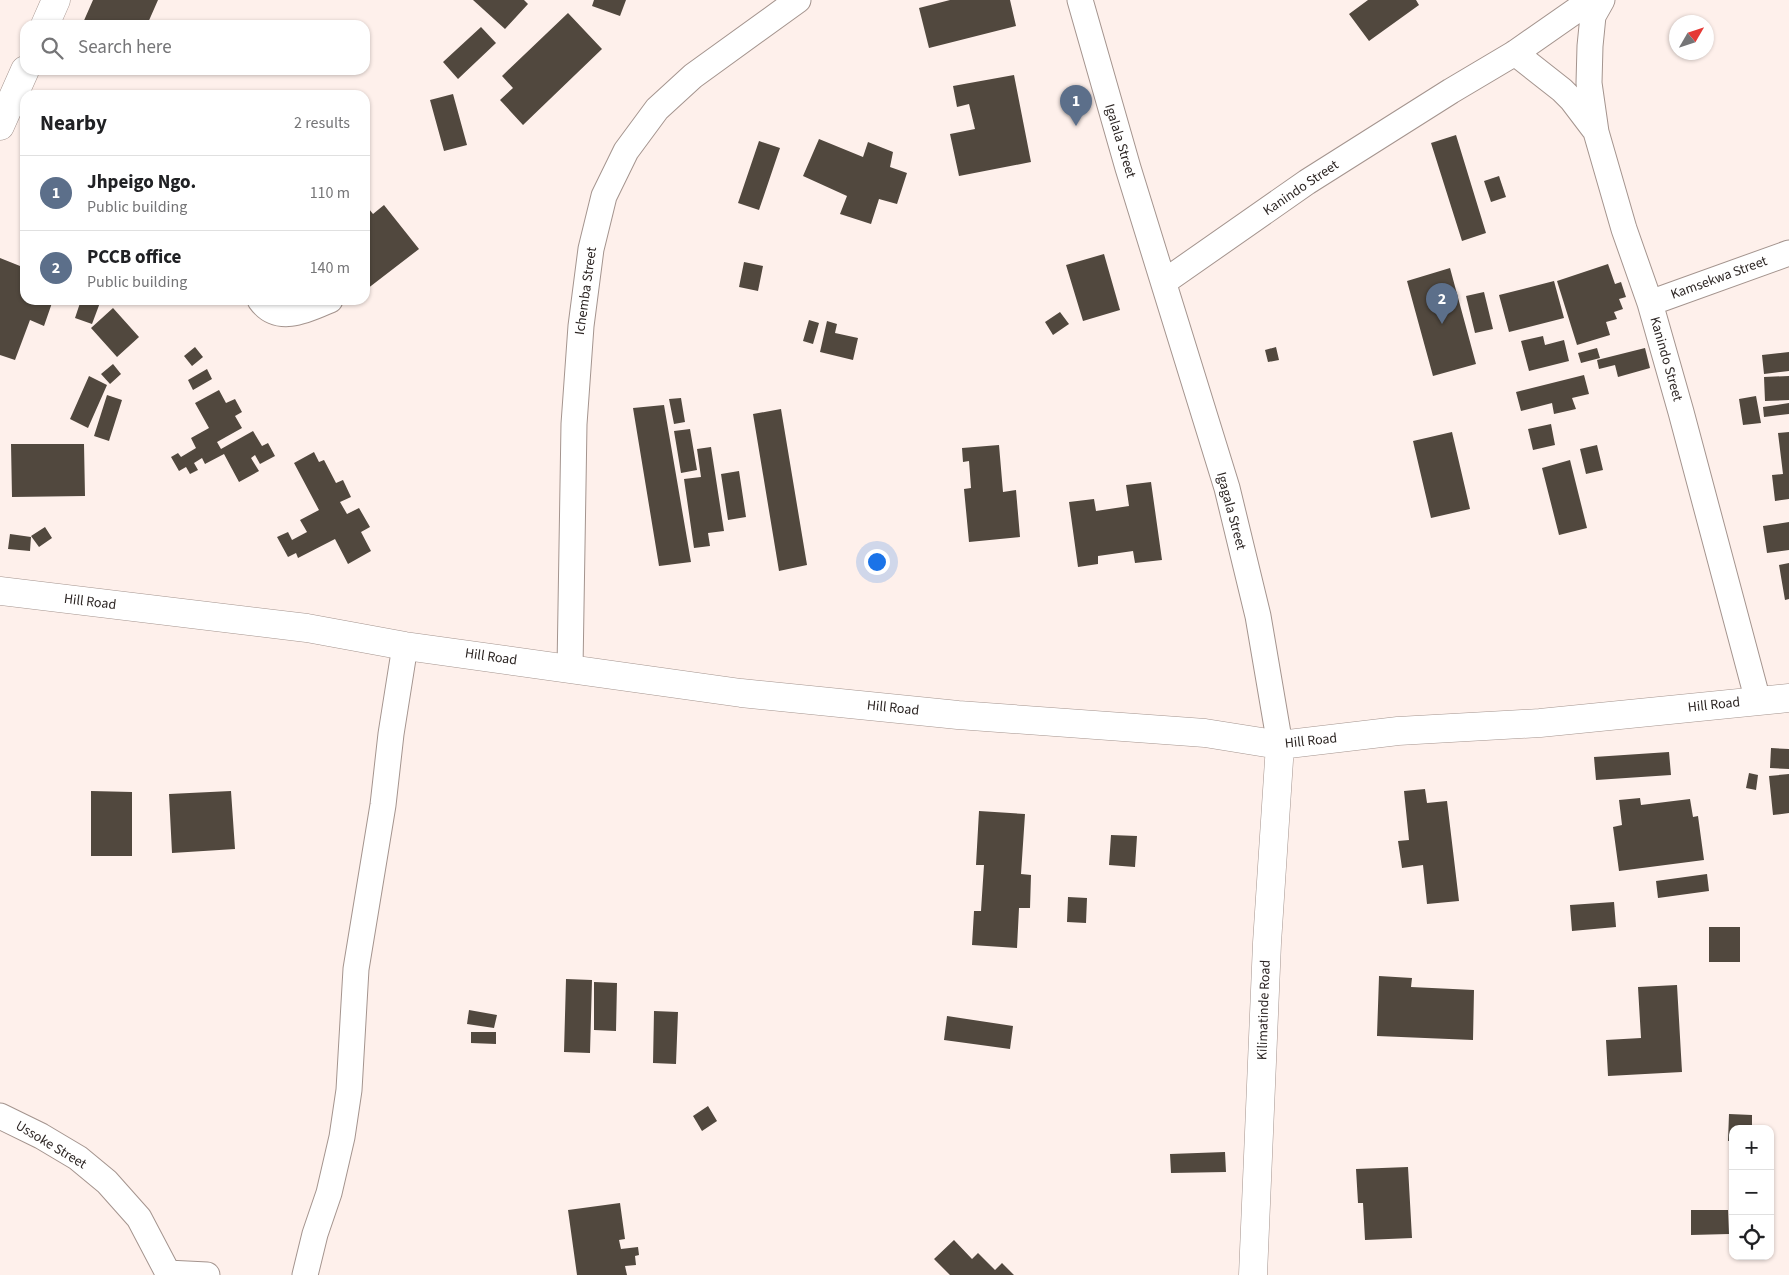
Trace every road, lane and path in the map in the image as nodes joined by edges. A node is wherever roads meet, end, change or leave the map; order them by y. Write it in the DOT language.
graph roads {
  1 [pos="56,0"];
  2 [pos="798,0"];
  3 [pos="1080,0"];
  4 [pos="1596,5"];
  5 [pos="47,20"];
  6 [pos="1515,53"];
  7 [pos="24,75"];
  8 [pos="12,114"];
  9 [pos="1596,132"];
  10 [pos="1789,253"];
  11 [pos="1164,282"];
  12 [pos="1650,303"];
  13 [pos="264,305"];
  14 [pos="317,305"];
  15 [pos="0,591"];
  16 [pos="405,646"];
  17 [pos="570,668"];
  18 [pos="1789,698"];
  19 [pos="1758,701"];
  20 [pos="1280,745"];
  21 [pos="0,1116"];
  22 [pos="168,1274"];
  23 [pos="207,1275"];
  24 [pos="304,1275"];
  25 [pos="1253,1275"];
  1 -- 5 [label="main road"];
  2 -- 17 [label="street, Ichemba Street"];
  3 -- 11 [label="street, Igalala Street"];
  4 -- 6 [label="street, Kanindo Street"];
  4 -- 9 [label="street, Kanindo Street"];
  6 -- 9 [label="street"];
  6 -- 11 [label="street, Kanindo Street"];
  7 -- 8 [label="main road"];
  9 -- 12 [label="street, Kanindo Street"];
  10 -- 12 [label="street, Kamsekwa Street"];
  11 -- 20 [label="street, Igagala Street"];
  12 -- 19 [label="street, Kanindo Street"];
  13 -- 14 [label="street"];
  15 -- 16 [label="main road, Hill Road"];
  16 -- 17 [label="main road, Hill Road"];
  16 -- 24 [label="street"];
  17 -- 20 [label="main road, Hill Road"];
  18 -- 19 [label="main road, Hill Road"];
  19 -- 20 [label="main road, Hill Road"];
  20 -- 25 [label="main road, Kilimatinde Road"];
  21 -- 22 [label="street, Ussoke Street"];
  22 -- 23 [label="street"];
}
